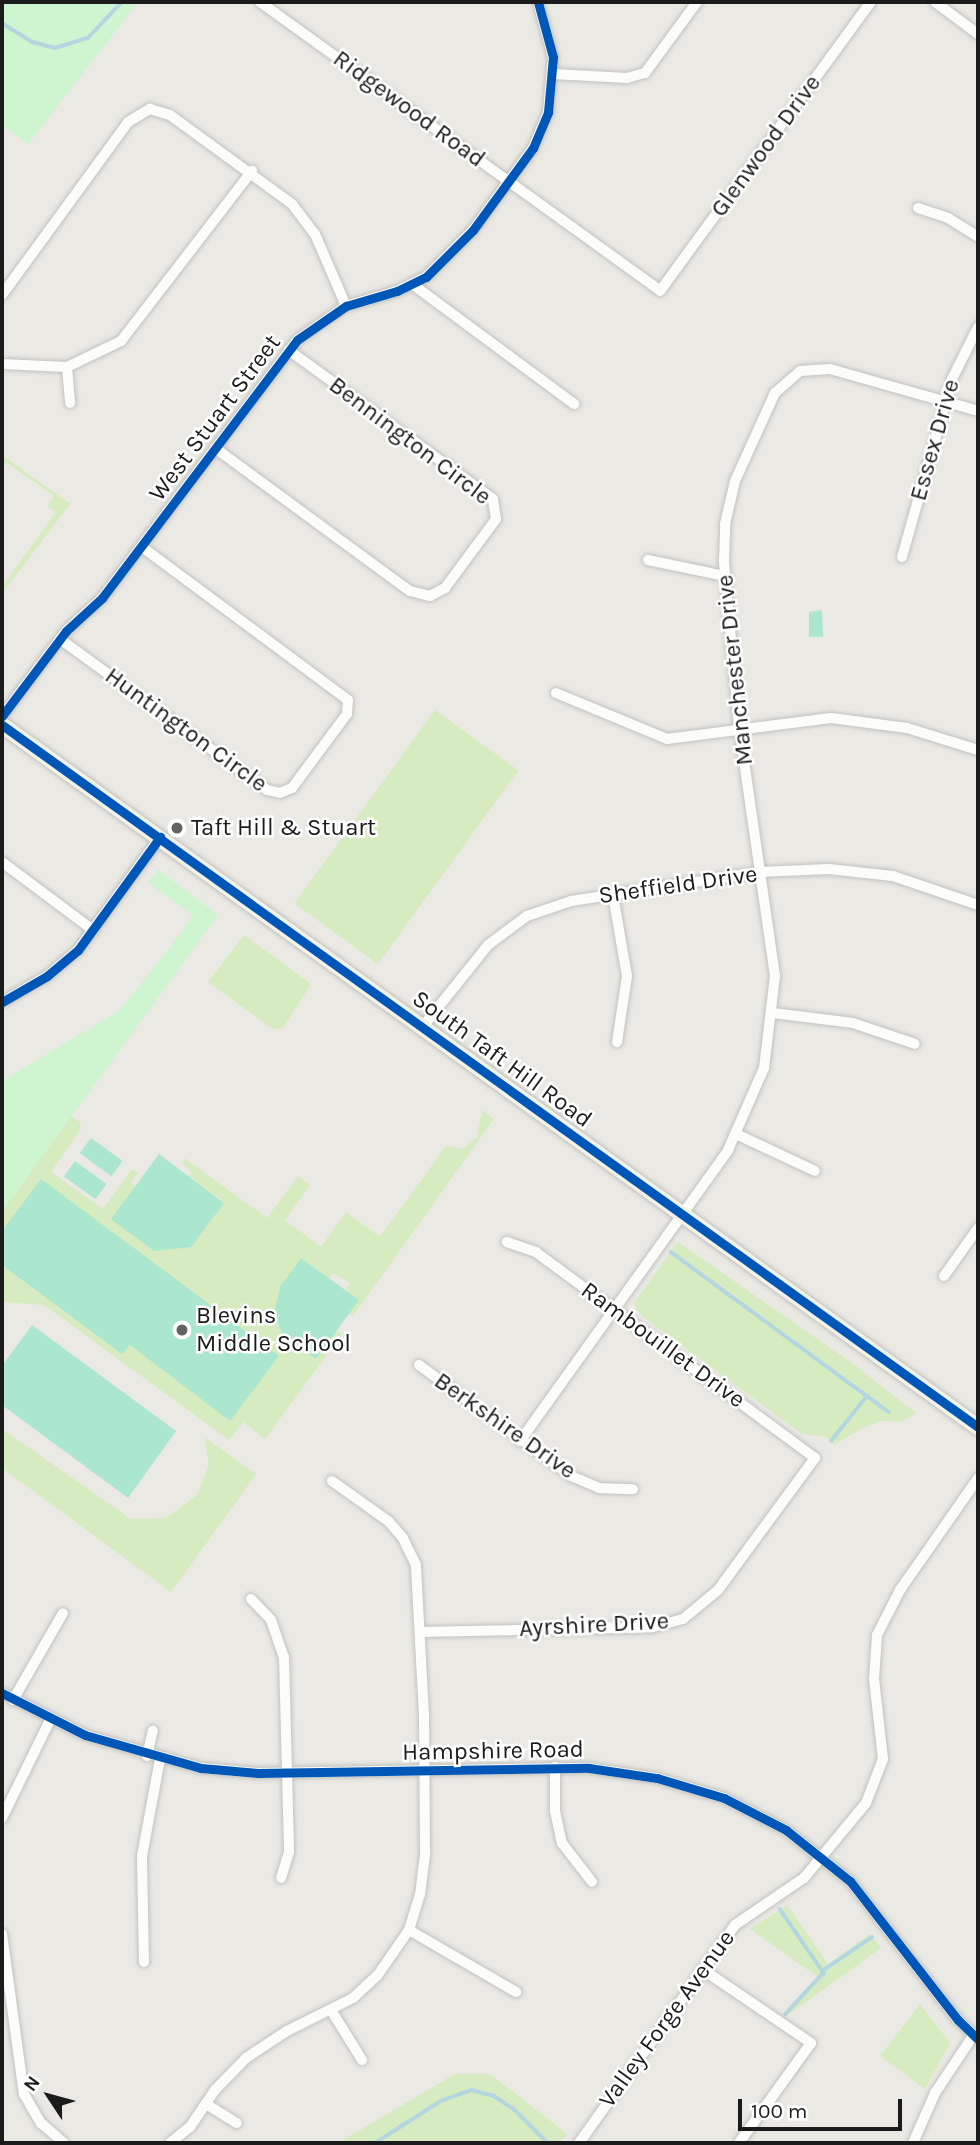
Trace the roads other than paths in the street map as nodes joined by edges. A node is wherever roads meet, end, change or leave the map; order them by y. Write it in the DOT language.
graph roads {
  1 [pos="260,2"];
  2 [pos="538,2"];
  3 [pos="697,2"];
  4 [pos="871,2"];
  5 [pos="935,2"];
  6 [pos="978,34"];
  7 [pos="554,74"];
  8 [pos="252,171"];
  9 [pos="510,181"];
  10 [pos="918,208"];
  11 [pos="978,237"];
  12 [pos="412,284"];
  13 [pos="660,291"];
  14 [pos="2,295"];
  15 [pos="346,306"];
  16 [pos="978,327"];
  17 [pos="289,350"];
  18 [pos="2,364"];
  19 [pos="67,368"];
  20 [pos="946,402"];
  21 [pos="70,403"];
  22 [pos="574,404"];
  23 [pos="978,411"];
  24 [pos="215,448"];
  25 [pos="142,547"];
  26 [pos="902,557"];
  27 [pos="648,560"];
  28 [pos="725,576"];
  29 [pos="60,639"];
  30 [pos="556,693"];
  31 [pos="2,716"];
  32 [pos="2,725"];
  33 [pos="739,727"];
  34 [pos="978,750"];
  35 [pos="160,837"];
  36 [pos="2,862"];
  37 [pos="760,872"];
  38 [pos="613,895"];
  39 [pos="978,905"];
  40 [pos="93,930"];
  41 [pos="2,1002"];
  42 [pos="773,1013"];
  43 [pos="424,1025"];
  44 [pos="617,1042"];
  45 [pos="915,1044"];
  46 [pos="736,1134"];
  47 [pos="815,1171"];
  48 [pos="685,1214"];
  49 [pos="978,1228"];
  50 [pos="507,1242"];
  51 [pos="944,1276"];
  52 [pos="616,1310"];
  53 [pos="419,1365"];
  54 [pos="978,1427"];
  55 [pos="520,1441"];
  56 [pos="815,1458"];
  57 [pos="978,1478"];
  58 [pos="332,1481"];
  59 [pos="633,1489"];
  60 [pos="251,1599"];
  61 [pos="63,1613"];
  62 [pos="421,1632"];
  63 [pos="2,1693"];
  64 [pos="13,1700"];
  65 [pos="50,1720"];
  66 [pos="153,1731"];
  67 [pos="147,1756"];
  68 [pos="160,1759"];
  69 [pos="555,1767"];
  70 [pos="424,1772"];
  71 [pos="288,1773"];
  72 [pos="2,1818"];
  73 [pos="824,1857"];
  74 [pos="281,1878"];
  75 [pos="592,1882"];
  76 [pos="409,1930"];
  77 [pos="2,1934"];
  78 [pos="144,1962"];
  79 [pos="702,1969"];
  80 [pos="516,1992"];
  81 [pos="331,2010"];
  82 [pos="976,2037"];
  83 [pos="362,2060"];
  84 [pos="206,2104"];
  85 [pos="236,2123"];
  86 [pos="60,2140"];
  87 [pos="170,2143"];
  88 [pos="578,2143"];
  89 [pos="739,2143"];
  90 [pos="913,2143"];
  1 -- 9 [label="street, Ridgewood Road"];
  2 -- 7 [label="street, West Stuart Street"];
  3 -- 7 [label="street"];
  4 -- 13 [label="street, Glenwood Drive"];
  5 -- 6 [label="street"];
  7 -- 9 [label="street, West Stuart Street"];
  8 -- 14 [label="street"];
  8 -- 15 [label="street"];
  8 -- 19 [label="street"];
  9 -- 12 [label="street, West Stuart Street"];
  9 -- 13 [label="street, Ridgewood Road"];
  10 -- 11 [label="street"];
  12 -- 15 [label="street, West Stuart Street"];
  12 -- 22 [label="street"];
  15 -- 17 [label="street, West Stuart Street"];
  16 -- 20 [label="street, Essex Drive"];
  17 -- 24 [label="street, West Stuart Street"];
  17 -- 24 [label="street, Bennington Circle"];
  18 -- 19 [label="street"];
  19 -- 21 [label="street"];
  20 -- 23 [label="street, Manchester Drive"];
  20 -- 26 [label="street, Essex Drive"];
  20 -- 28 [label="street, Manchester Drive"];
  24 -- 25 [label="street, West Stuart Street"];
  25 -- 29 [label="street, West Stuart Street"];
  25 -- 29 [label="street, Huntington Circle"];
  27 -- 28 [label="street"];
  28 -- 33 [label="street, Manchester Drive"];
  29 -- 31 [label="street, West Stuart Street"];
  30 -- 33 [label="street"];
  32 -- 35 [label="main road, South Taft Hill Road"];
  33 -- 34 [label="street"];
  33 -- 37 [label="street, Manchester Drive"];
  35 -- 40 [label="street"];
  35 -- 43 [label="main road, South Taft Hill Road"];
  36 -- 40 [label="street"];
  37 -- 38 [label="street, Sheffield Drive"];
  37 -- 39 [label="street, Sheffield Drive"];
  37 -- 42 [label="street, Manchester Drive"];
  38 -- 43 [label="street, Sheffield Drive"];
  38 -- 44 [label="street"];
  40 -- 41 [label="street"];
  42 -- 45 [label="street"];
  42 -- 46 [label="street, Manchester Drive"];
  43 -- 48 [label="main road, South Taft Hill Road"];
  46 -- 47 [label="street"];
  46 -- 48 [label="street, Manchester Drive"];
  48 -- 52 [label="street, Manchester Drive"];
  48 -- 54 [label="main road, South Taft Hill Road"];
  49 -- 51 [label="street"];
  50 -- 52 [label="street, Rambouillet Drive"];
  52 -- 55 [label="street, Manchester Drive"];
  52 -- 56 [label="street, Rambouillet Drive"];
  53 -- 55 [label="street, Berkshire Drive"];
  55 -- 59 [label="street, Berkshire Drive"];
  56 -- 62 [label="street, Ayrshire Drive"];
  57 -- 73 [label="street, Valley Forge Avenue"];
  58 -- 62 [label="street"];
  60 -- 71 [label="street"];
  61 -- 64 [label="street"];
  62 -- 70 [label="street"];
  63 -- 64 [label="street, Hampshire Road"];
  64 -- 65 [label="street, Hampshire Road"];
  65 -- 67 [label="street, Hampshire Road"];
  65 -- 72 [label="street"];
  66 -- 67 [label="street"];
  67 -- 68 [label="street, Hampshire Road"];
  68 -- 71 [label="street, Hampshire Road"];
  68 -- 78 [label="street"];
  69 -- 70 [label="street, Hampshire Road"];
  69 -- 73 [label="street, Hampshire Road"];
  69 -- 75 [label="street"];
  70 -- 71 [label="street, Hampshire Road"];
  70 -- 76 [label="street"];
  71 -- 74 [label="street"];
  73 -- 79 [label="street, Valley Forge Avenue"];
  73 -- 82 [label="street, Hampshire Road"];
  76 -- 80 [label="street"];
  76 -- 81 [label="street"];
  77 -- 86 [label="street"];
  79 -- 88 [label="street, Valley Forge Avenue"];
  79 -- 89 [label="street"];
  81 -- 83 [label="street"];
  81 -- 84 [label="street"];
  82 -- 90 [label="street"];
  84 -- 85 [label="street"];
  84 -- 87 [label="street"];
}
